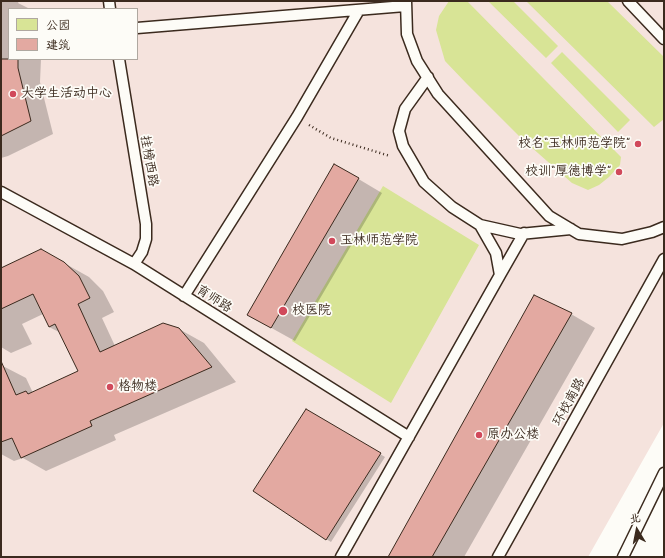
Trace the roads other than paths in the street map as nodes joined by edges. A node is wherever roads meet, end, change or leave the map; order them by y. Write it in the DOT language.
graph roads {
  1 [pos="628,1"];
  2 [pos="406,3"];
  3 [pos="359,10"];
  4 [pos="138,28"];
  5 [pos="664,39"];
  6 [pos="119,60"];
  7 [pos="428,77"];
  8 [pos="1,192"];
  9 [pos="480,224"];
  10 [pos="664,227"];
  11 [pos="570,229"];
  12 [pos="524,233"];
  13 [pos="664,259"];
  14 [pos="134,264"];
  15 [pos="500,275"];
  16 [pos="184,296"];
  17 [pos="408,437"];
  18 [pos="664,473"];
  19 [pos="341,557"];
  20 [pos="498,557"];
  21 [pos="623,557"];
  1 -- 5 [label="lane"];
  2 -- 3 [label="lane"];
  2 -- 7 [label="lane"];
  3 -- 4 [label="lane"];
  3 -- 16 [label="lane"];
  6 -- 14 [label="lane, 挂榜西路"];
  7 -- 9 [label="lane"];
  7 -- 11 [label="lane"];
  8 -- 14 [label="lane, 育师路"];
  9 -- 12 [label="lane"];
  9 -- 15 [label="lane"];
  10 -- 11 [label="lane"];
  11 -- 12 [label="lane"];
  12 -- 15 [label="lane"];
  13 -- 20 [label="lane, 环校南路"];
  14 -- 16 [label="lane, 育师路"];
  15 -- 17 [label="lane"];
  16 -- 17 [label="lane, 育师路"];
  17 -- 19 [label="lane"];
  18 -- 21 [label="lane"];
}
